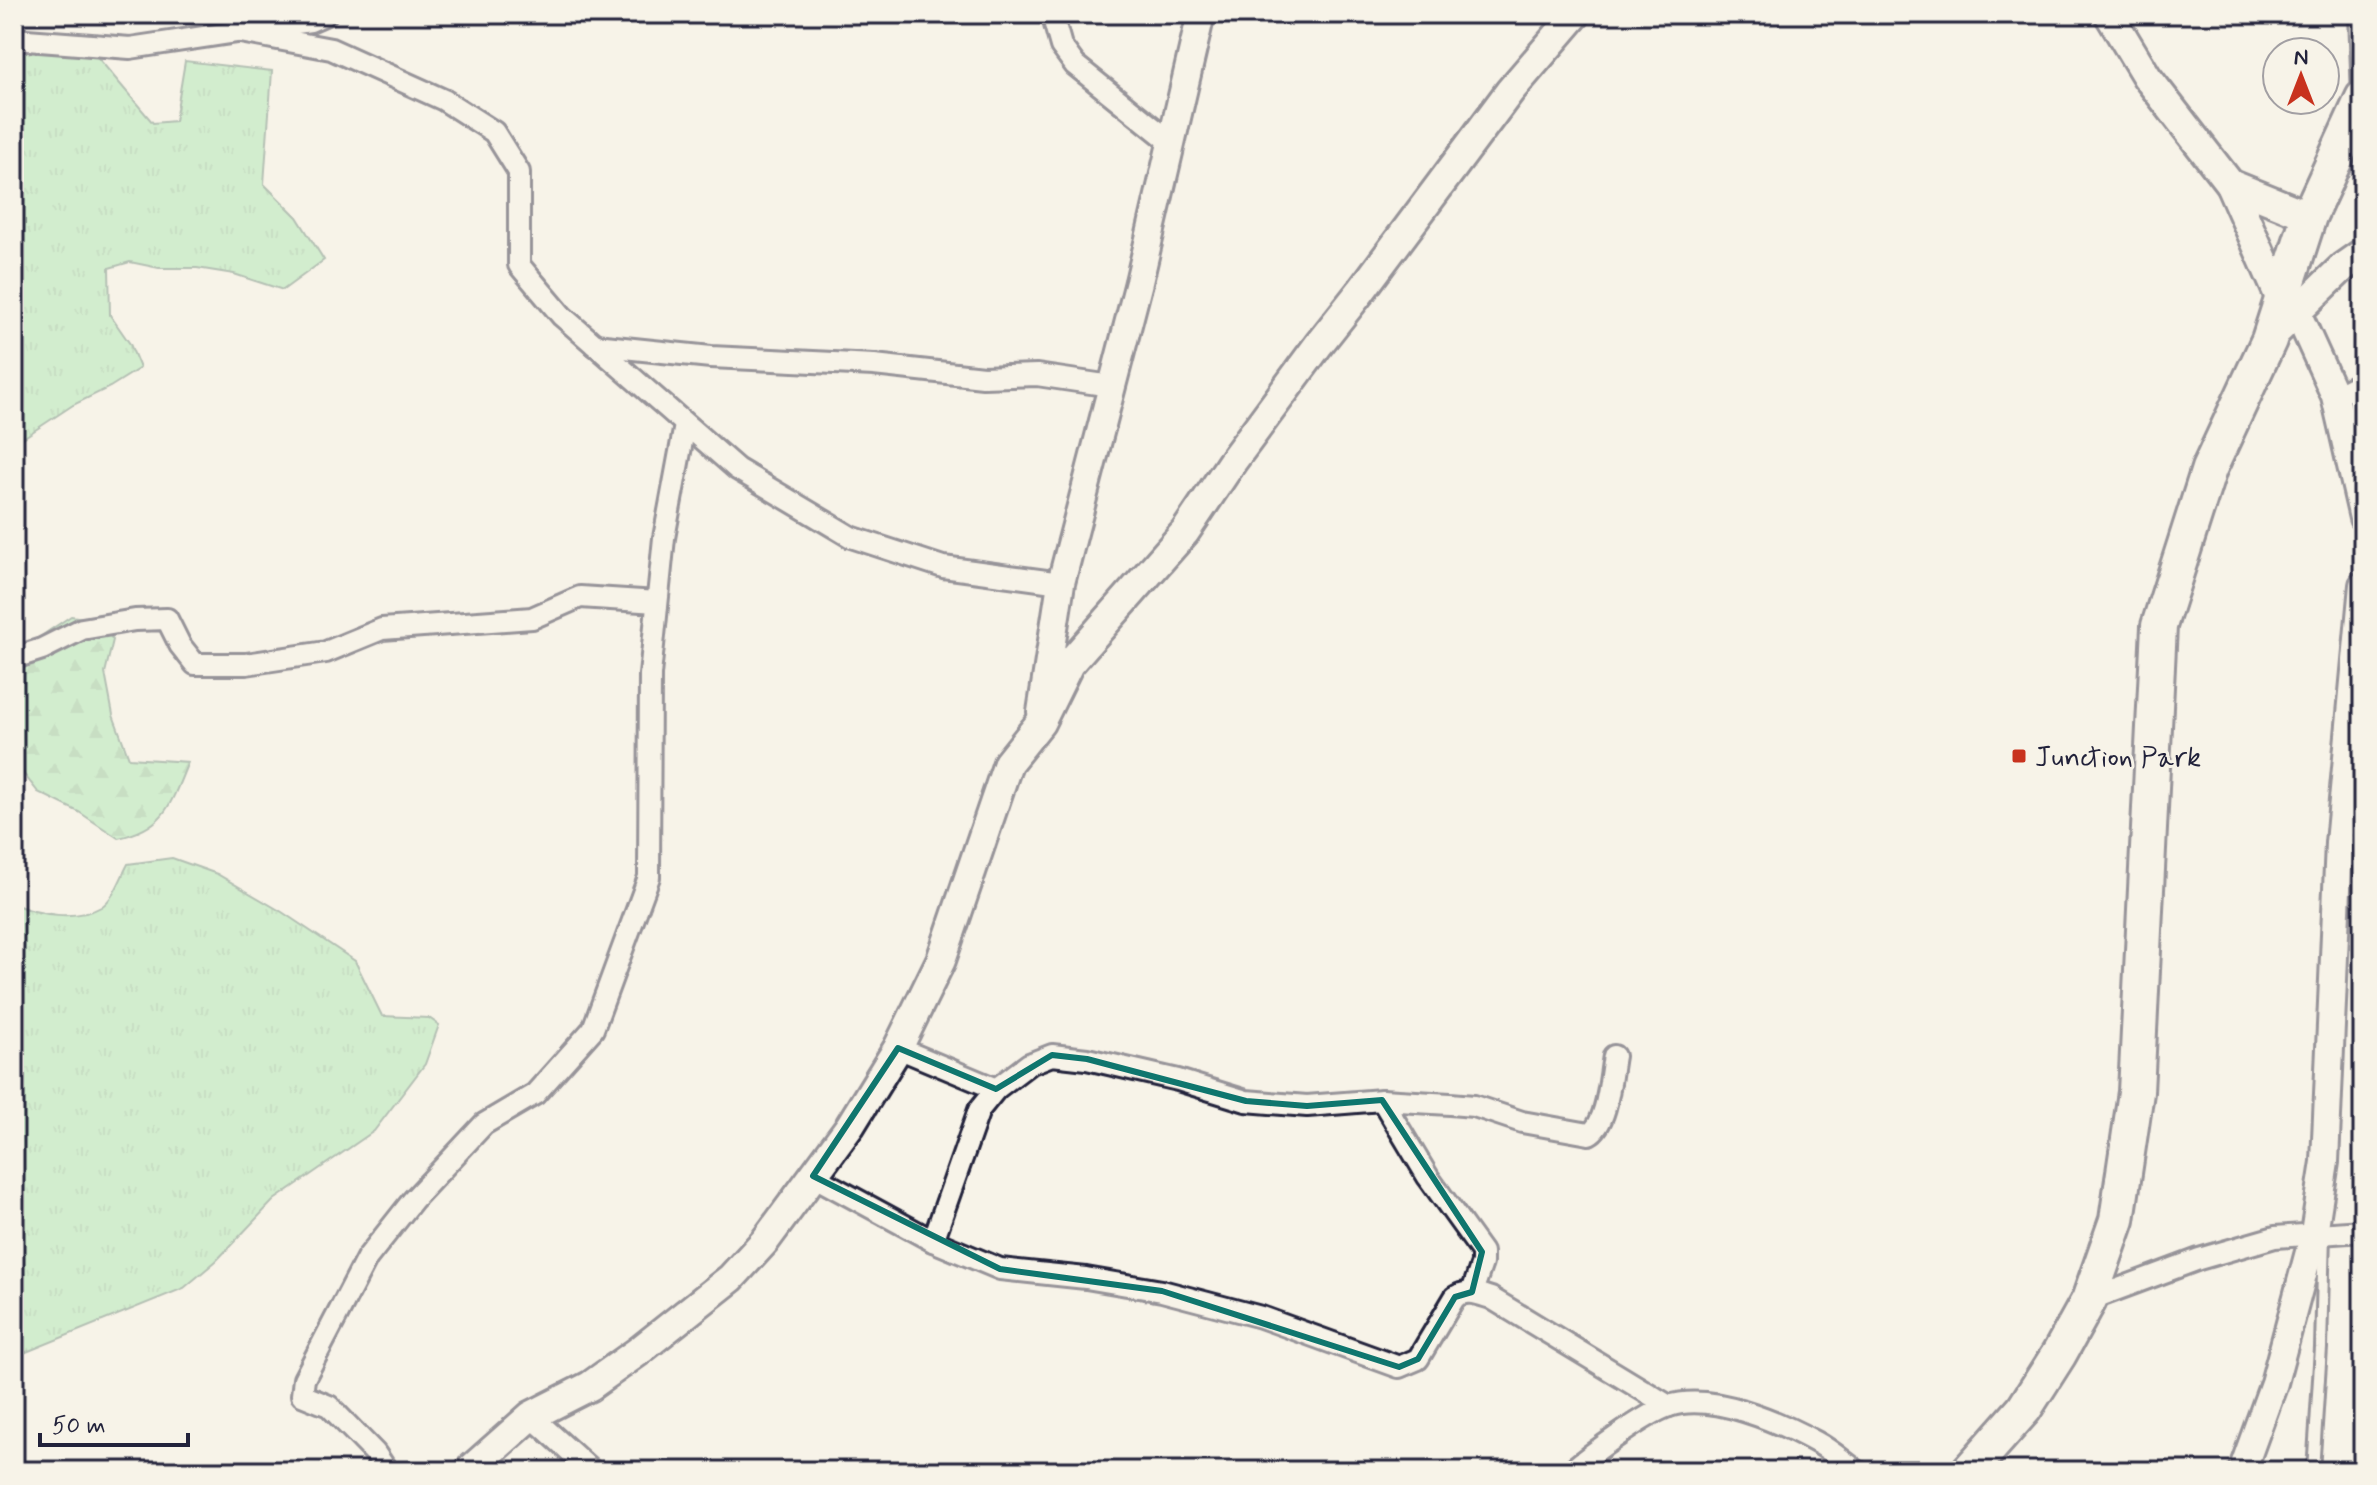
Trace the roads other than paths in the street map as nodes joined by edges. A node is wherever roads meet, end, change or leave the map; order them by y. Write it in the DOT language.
graph roads {
  1 [pos="326,14"];
  2 [pos="1052,14"];
  3 [pos="1201,14"];
  4 [pos="1576,14"];
  5 [pos="2109,14"];
  6 [pos="2360,14"];
  7 [pos="235,31"];
  8 [pos="14,39"];
  9 [pos="2363,98"];
  10 [pos="1172,143"];
  11 [pos="2230,184"];
  12 [pos="2309,216"];
  13 [pos="2363,253"];
  14 [pos="2289,306"];
  15 [pos="595,345"];
  16 [pos="2363,382"];
  17 [pos="1111,386"];
  18 [pos="2335,396"];
  19 [pos="685,425"];
  20 [pos="2363,518"];
  21 [pos="1061,583"];
  22 [pos="2363,585"];
  23 [pos="657,602"];
  24 [pos="14,658"];
  25 [pos="1040,723"];
  26 [pos="898,1048"];
  27 [pos="1614,1056"];
  28 [pos="996,1089"];
  29 [pos="1382,1100"];
  30 [pos="813,1176"];
  31 [pos="2363,1231"];
  32 [pos="2319,1233"];
  33 [pos="933,1241"];
  34 [pos="1472,1292"];
  35 [pos="2089,1300"];
  36 [pos="1669,1406"];
  37 [pos="531,1416"];
  38 [pos="387,1471"];
  39 [pos="469,1471"];
  40 [pos="592,1471"];
  41 [pos="1571,1471"];
  42 [pos="1857,1471"];
  43 [pos="1969,1471"];
  44 [pos="2242,1471"];
  45 [pos="2313,1471"];
  1 -- 7 [label="street"];
  2 -- 10 [label="street"];
  3 -- 10 [label="street"];
  4 -- 25 [label="main road"];
  5 -- 11 [label="main road"];
  6 -- 9 [label="street"];
  7 -- 8 [label="street"];
  7 -- 15 [label="street"];
  9 -- 12 [label="highway"];
  10 -- 17 [label="street"];
  11 -- 12 [label="main road"];
  11 -- 14 [label="main road"];
  12 -- 14 [label="highway"];
  13 -- 14 [label="main road"];
  14 -- 18 [label="street"];
  14 -- 35 [label="highway"];
  15 -- 17 [label="street"];
  15 -- 19 [label="street"];
  16 -- 18 [label="street"];
  17 -- 21 [label="street"];
  18 -- 20 [label="street"];
  19 -- 21 [label="street"];
  19 -- 23 [label="street"];
  21 -- 25 [label="street"];
  22 -- 32 [label="street"];
  23 -- 24 [label="street"];
  23 -- 38 [label="street"];
  25 -- 26 [label="main road"];
  26 -- 28 [label="street"];
  26 -- 30 [label="main road"];
  27 -- 29 [label="street"];
  28 -- 29 [label="street"];
  28 -- 33 [label="street"];
  29 -- 34 [label="street"];
  30 -- 33 [label="street"];
  30 -- 37 [label="main road"];
  31 -- 32 [label="street"];
  32 -- 35 [label="street"];
  32 -- 44 [label="street"];
  32 -- 45 [label="lane"];
  33 -- 34 [label="street"];
  34 -- 36 [label="street"];
  35 -- 43 [label="highway"];
  36 -- 41 [label="street"];
  36 -- 42 [label="street"];
  37 -- 39 [label="main road"];
  37 -- 40 [label="street"];
}
